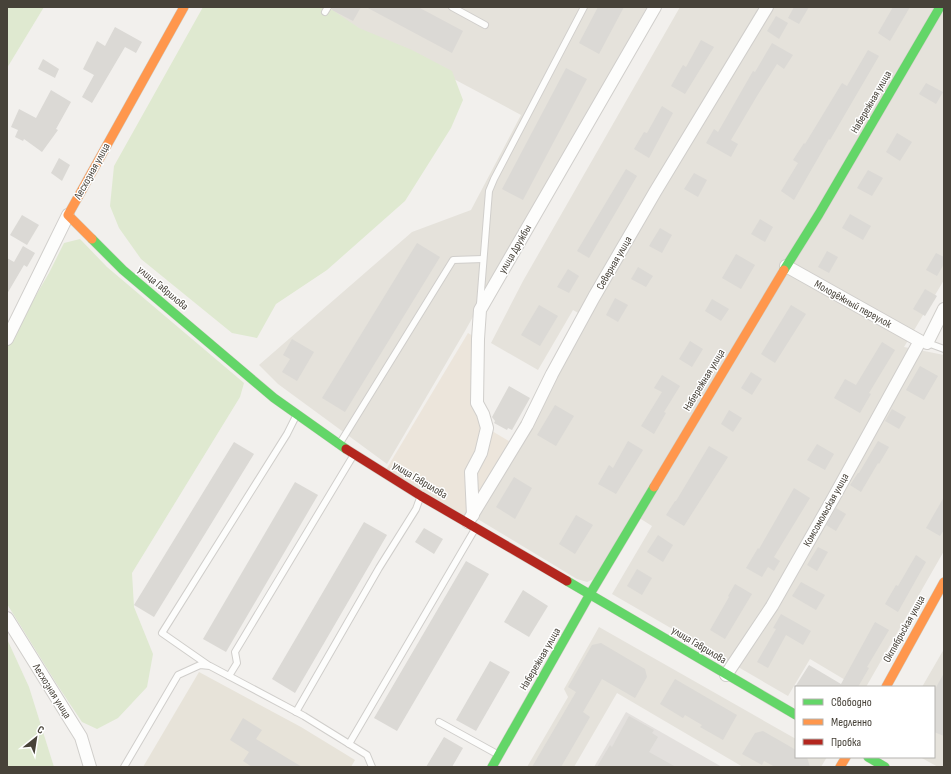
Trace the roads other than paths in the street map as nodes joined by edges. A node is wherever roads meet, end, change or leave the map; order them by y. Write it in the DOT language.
graph roads {
  1 [pos="184,7"];
  2 [pos="452,7"];
  3 [pos="584,7"];
  4 [pos="655,7"];
  5 [pos="767,7"];
  6 [pos="940,7"];
  7 [pos="485,25"];
  8 [pos="68,215"];
  9 [pos="483,259"];
  10 [pos="786,266"];
  11 [pos="944,309"];
  12 [pos="480,310"];
  13 [pos="7,339"];
  14 [pos="923,342"];
  15 [pos="944,349"];
  16 [pos="297,414"];
  17 [pos="339,445"];
  18 [pos="354,454"];
  19 [pos="421,496"];
  20 [pos="472,522"];
  21 [pos="944,582"];
  22 [pos="590,594"];
  23 [pos="7,618"];
  24 [pos="210,666"];
  25 [pos="726,675"];
  26 [pos="229,676"];
  27 [pos="887,686"];
  28 [pos="296,712"];
  29 [pos="795,714"];
  30 [pos="439,722"];
  31 [pos="350,744"];
  32 [pos="498,755"];
  33 [pos="845,758"];
  34 [pos="870,758"];
  35 [pos="90,767"];
  36 [pos="124,767"];
  37 [pos="372,767"];
  38 [pos="492,767"];
  39 [pos="840,767"];
  40 [pos="885,767"];
  1 -- 8 [label="street, Лесхозная улица"];
  2 -- 7 [label="lane"];
  3 -- 9 [label="lane"];
  4 -- 12 [label="street, улица Дружбы"];
  5 -- 20 [label="street, Северная улица"];
  6 -- 10 [label="street, Набережная улица"];
  8 -- 13 [label="street, Лесхозная улица"];
  8 -- 16 [label="street, улица Гаврилова"];
  9 -- 12 [label="lane"];
  9 -- 17 [label="lane"];
  10 -- 14 [label="street, Молодёжный переулок"];
  10 -- 22 [label="street, Набережная улица"];
  11 -- 14 [label="street, Комсомольская улица"];
  12 -- 20 [label="street, улица Дружбы"];
  14 -- 15 [label="lane"];
  14 -- 25 [label="street, Комсомольская улица"];
  16 -- 17 [label="street, улица Гаврилова"];
  16 -- 24 [label="lane"];
  17 -- 18 [label="street, улица Гаврилова"];
  18 -- 19 [label="street, улица Гаврилова"];
  18 -- 26 [label="lane"];
  19 -- 20 [label="street, улица Гаврилова"];
  19 -- 28 [label="lane"];
  20 -- 22 [label="street, улица Гаврилова"];
  20 -- 31 [label="lane"];
  21 -- 27 [label="street, Октябрьская улица"];
  22 -- 25 [label="street, улица Гаврилова"];
  22 -- 32 [label="street, Набережная улица"];
  23 -- 35 [label="street, Лесхозная улица"];
  24 -- 26 [label="lane"];
  24 -- 36 [label="lane"];
  25 -- 29 [label="street, улица Гаврилова"];
  26 -- 28 [label="lane"];
  28 -- 31 [label="lane"];
  30 -- 32 [label="lane"];
  31 -- 37 [label="lane"];
  32 -- 38 [label="street, Набережная улица"];
  33 -- 39 [label="street"];
  34 -- 40 [label="street"];
}
